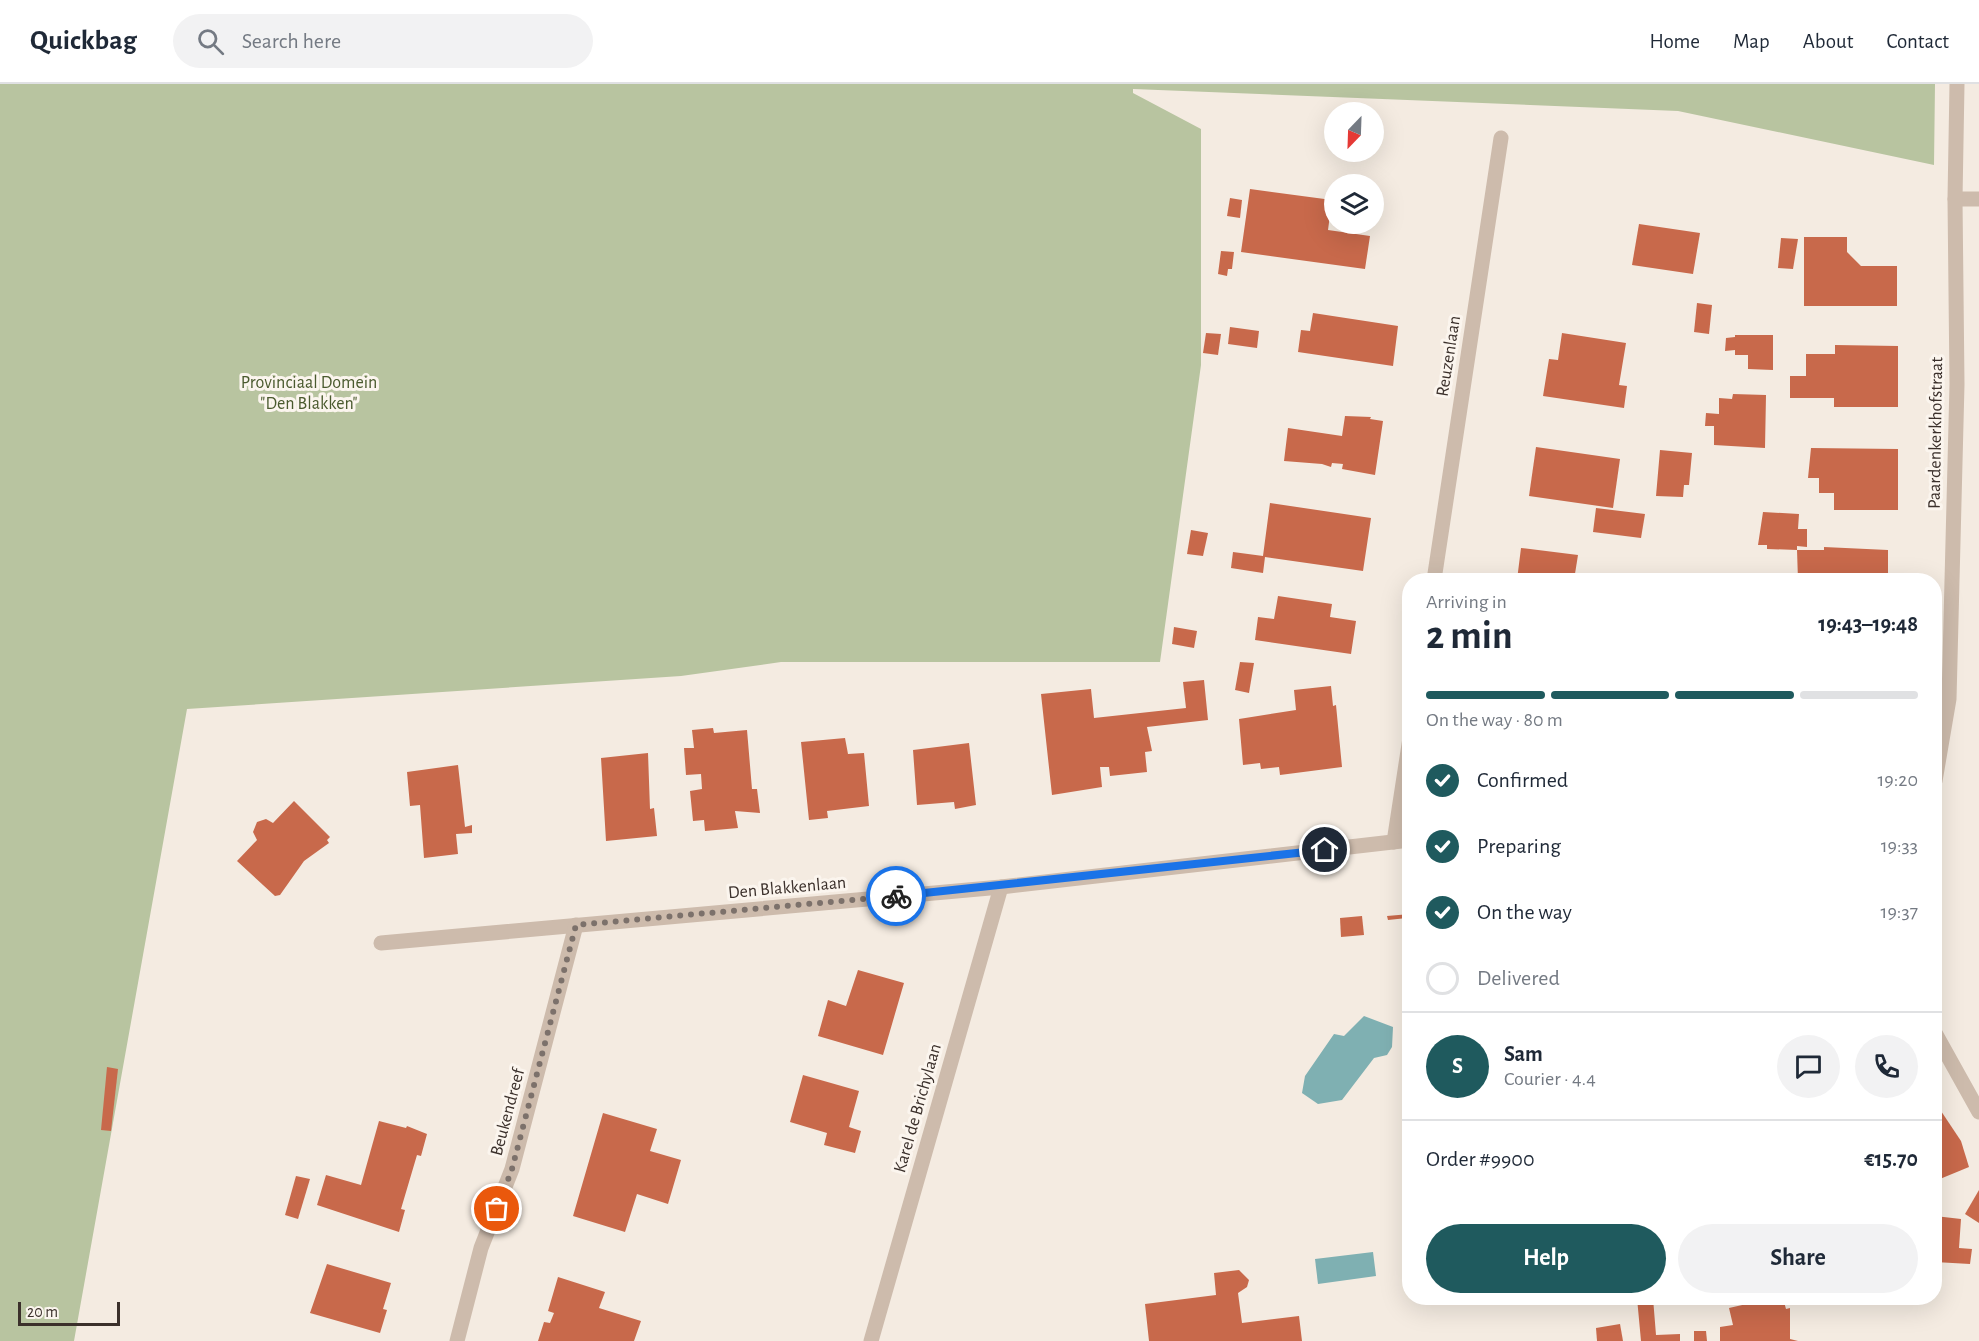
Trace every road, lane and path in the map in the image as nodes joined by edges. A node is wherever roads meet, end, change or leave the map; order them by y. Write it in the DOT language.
graph roads {
  1 [pos="1957,84"];
  2 [pos="1501,138"];
  3 [pos="1955,199"];
  4 [pos="1979,199"];
  5 [pos="1435,573"];
  6 [pos="1942,740"];
  7 [pos="1402,790"];
  8 [pos="1402,841"];
  9 [pos="1394,842"];
  10 [pos="1001,887"];
  11 [pos="576,925"];
  12 [pos="381,943"];
  13 [pos="1942,1046"];
  14 [pos="1979,1112"];
  15 [pos="457,1341"];
  16 [pos="871,1341"];
  1 -- 3 [label="street, Paardenkerkhofstraat"];
  2 -- 5 [label="street, Reuzenlaan"];
  3 -- 4 [label="street"];
  3 -- 6 [label="street, Paardenkerkhofstraat"];
  7 -- 9 [label="street"];
  8 -- 9 [label="street, Den Blakkenlaan"];
  9 -- 10 [label="street, Den Blakkenlaan"];
  10 -- 11 [label="street, Den Blakkenlaan"];
  10 -- 16 [label="street, Karel de Brichylaan"];
  11 -- 12 [label="street, Den Blakkenlaan"];
  11 -- 15 [label="street, Beukendreef"];
  13 -- 14 [label="street"];
}
